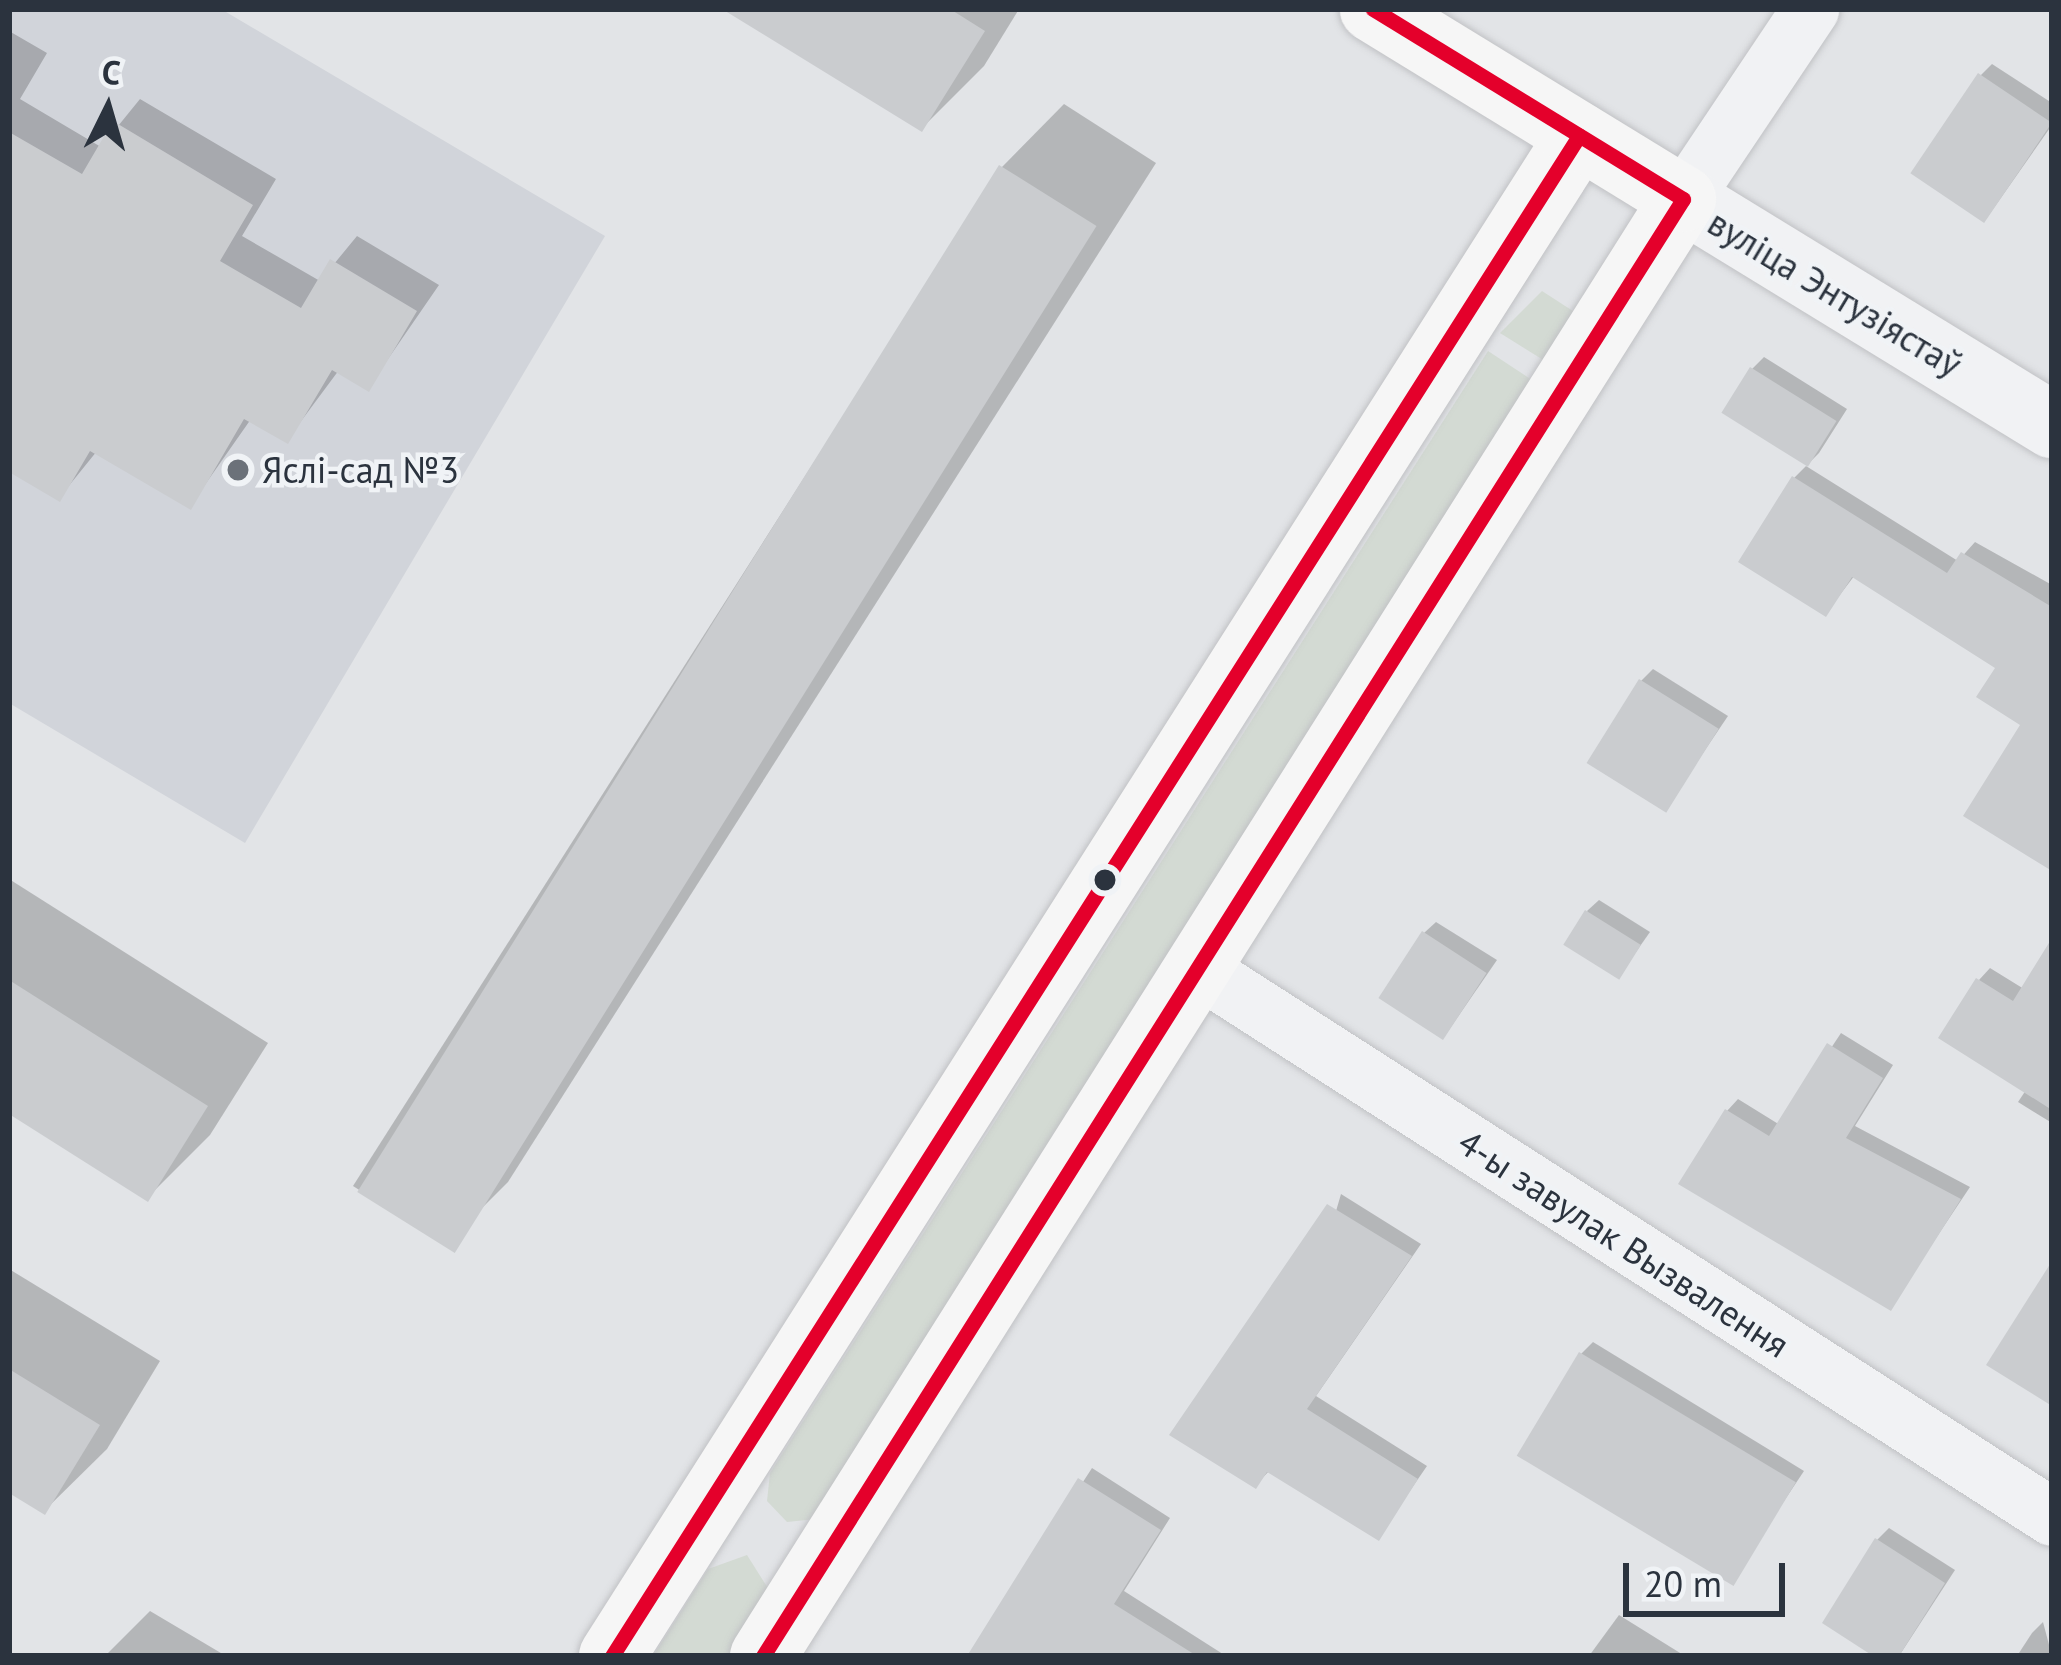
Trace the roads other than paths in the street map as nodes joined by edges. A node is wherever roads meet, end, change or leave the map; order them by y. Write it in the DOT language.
graph roads {
  1 [pos="1373,9"];
  2 [pos="1810,9"];
  3 [pos="1579,136"];
  4 [pos="1683,200"];
  5 [pos="2052,425"];
  6 [pos="1197,968"];
  7 [pos="2052,1517"];
  8 [pos="612,1656"];
  9 [pos="763,1656"];
  1 -- 3 [label="main road, вуліца Энтузіястаў"];
  2 -- 4 [label="street"];
  3 -- 4 [label="main road, вуліца Энтузіястаў"];
  3 -- 8 [label="main road"];
  4 -- 5 [label="street, вуліца Энтузіястаў"];
  4 -- 6 [label="main road"];
  6 -- 7 [label="street, 4-ы завулак Вызвалення"];
  6 -- 9 [label="main road"];
}
